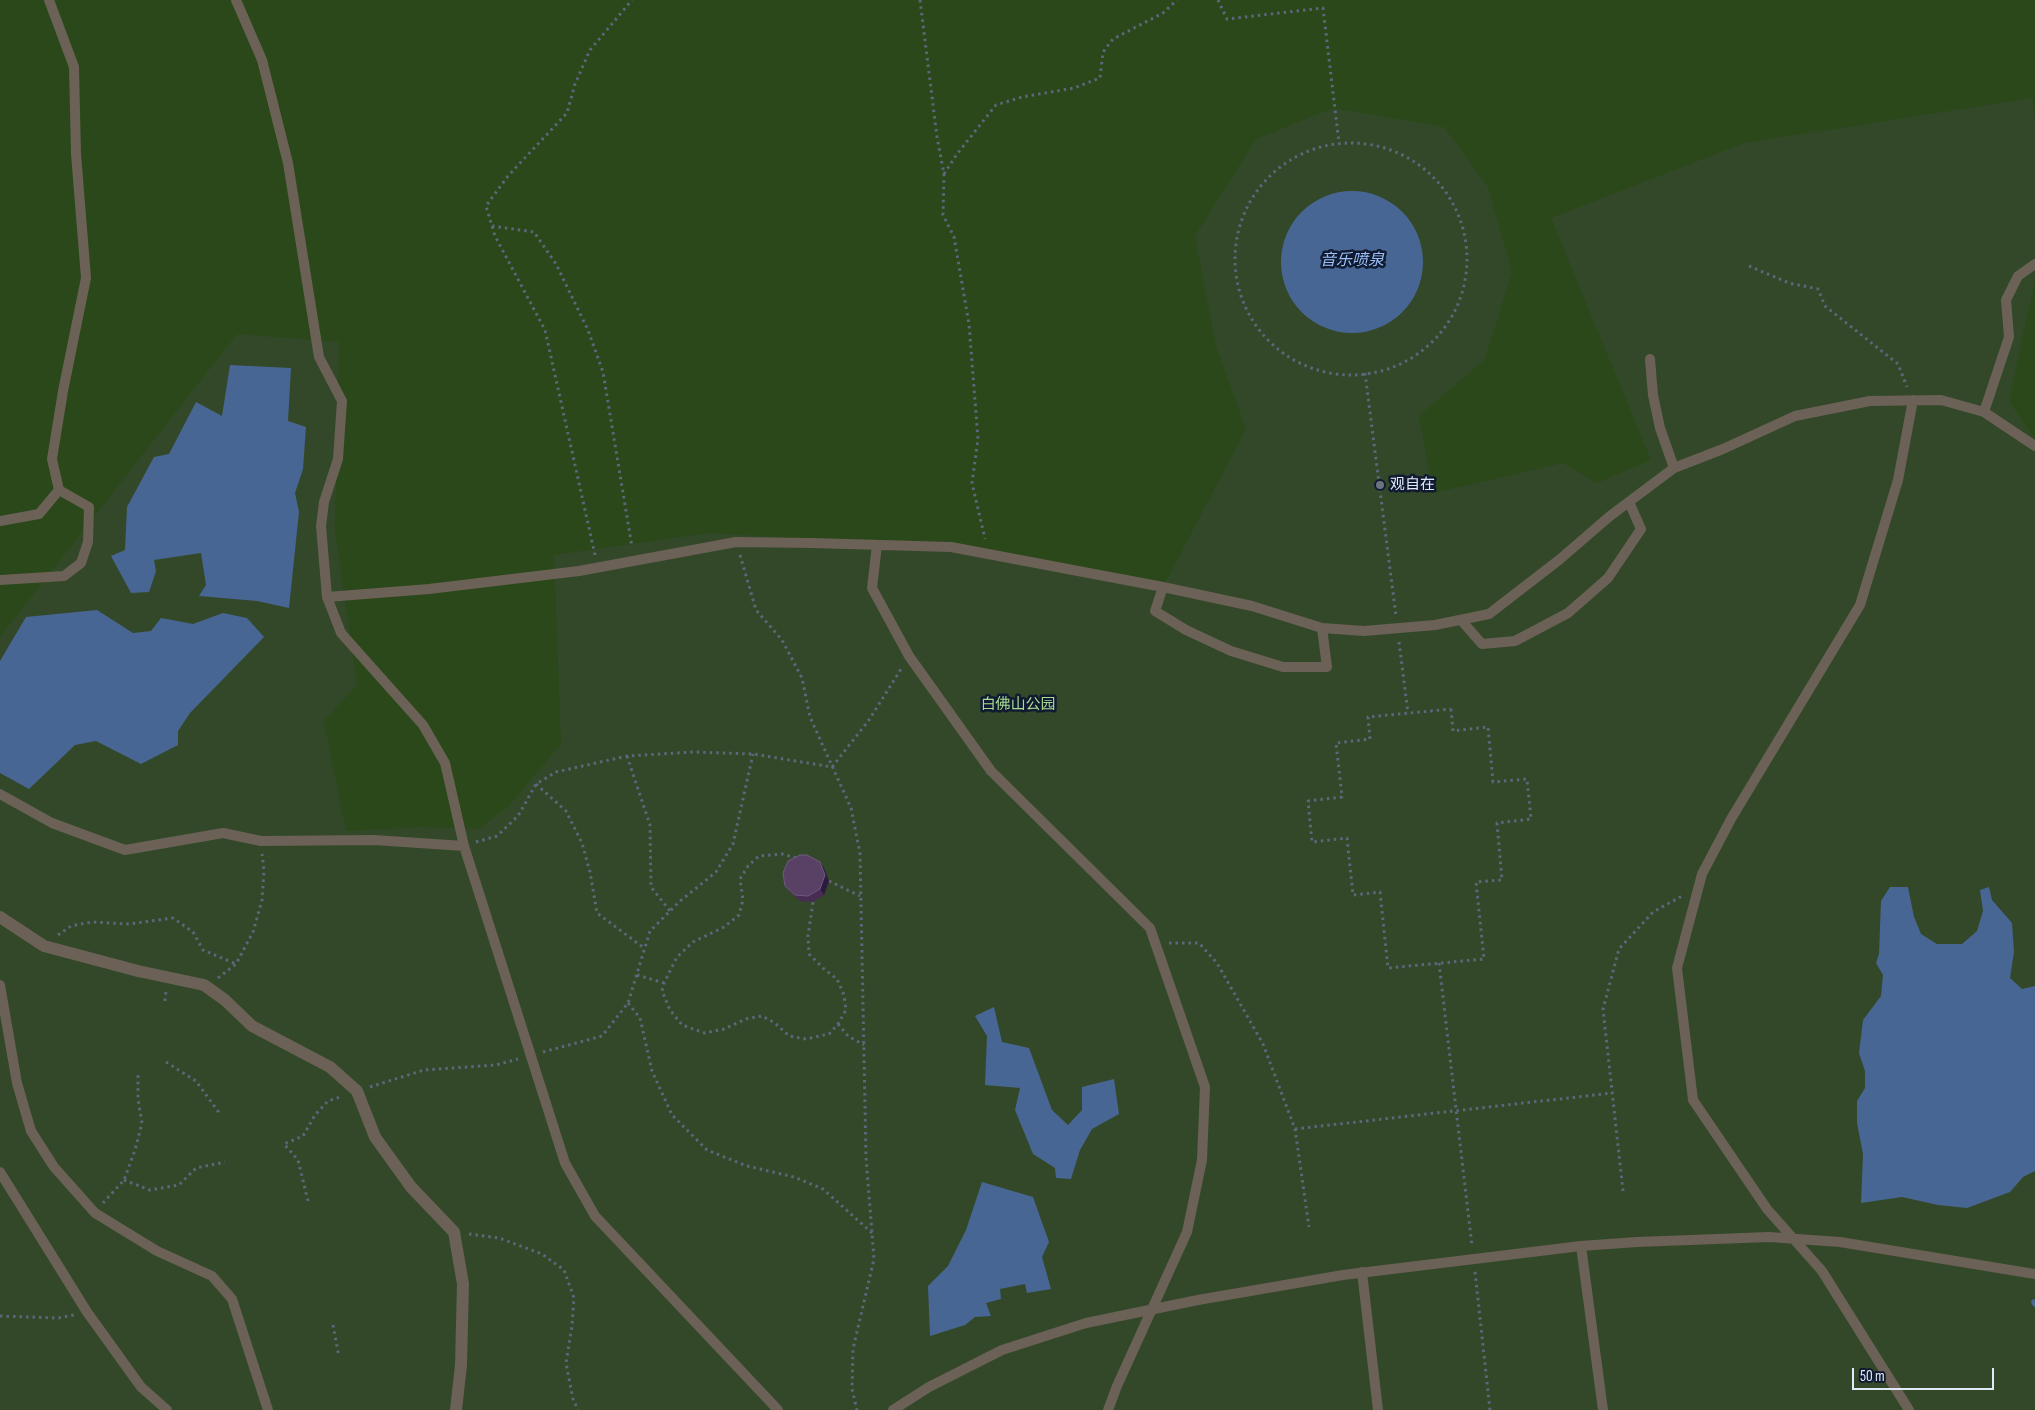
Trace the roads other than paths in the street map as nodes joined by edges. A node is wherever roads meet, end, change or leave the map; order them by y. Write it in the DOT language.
graph roads {
  1 [pos="50,0"];
  2 [pos="236,0"];
  3 [pos="2035,264"];
  4 [pos="1650,359"];
  5 [pos="1913,400"];
  6 [pos="1984,412"];
  7 [pos="2035,446"];
  8 [pos="1674,468"];
  9 [pos="59,490"];
  10 [pos="1629,502"];
  11 [pos="0,522"];
  12 [pos="877,545"];
  13 [pos="0,580"];
  14 [pos="1163,587"];
  15 [pos="327,597"];
  16 [pos="1461,620"];
  17 [pos="1322,628"];
  18 [pos="0,794"];
  19 [pos="464,846"];
  20 [pos="0,917"];
  21 [pos="0,985"];
  22 [pos="0,1172"];
  23 [pos="1794,1238"];
  24 [pos="1581,1246"];
  25 [pos="1362,1272"];
  26 [pos="2035,1274"];
  27 [pos="1152,1310"];
  28 [pos="167,1410"];
  29 [pos="268,1410"];
  30 [pos="456,1410"];
  31 [pos="778,1410"];
  32 [pos="893,1410"];
  33 [pos="1108,1410"];
  34 [pos="1378,1410"];
  35 [pos="1603,1410"];
  36 [pos="1909,1410"];
  1 -- 9 [label="lane"];
  2 -- 15 [label="lane"];
  3 -- 6 [label="lane"];
  4 -- 8 [label="lane"];
  5 -- 6 [label="lane"];
  5 -- 8 [label="lane"];
  5 -- 23 [label="lane"];
  6 -- 7 [label="lane"];
  8 -- 10 [label="lane"];
  9 -- 11 [label="lane"];
  9 -- 13 [label="lane"];
  10 -- 16 [label="lane"];
  10 -- 16 [label="lane"];
  12 -- 14 [label="lane"];
  12 -- 15 [label="lane"];
  12 -- 27 [label="lane"];
  14 -- 17 [label="lane"];
  14 -- 17 [label="lane"];
  15 -- 19 [label="lane"];
  16 -- 17 [label="lane"];
  18 -- 19 [label="lane"];
  19 -- 31 [label="lane"];
  20 -- 30 [label="street"];
  21 -- 29 [label="lane"];
  22 -- 28 [label="lane"];
  23 -- 24 [label="lane"];
  23 -- 26 [label="lane"];
  23 -- 36 [label="lane"];
  24 -- 25 [label="lane"];
  24 -- 35 [label="lane"];
  25 -- 27 [label="lane"];
  25 -- 34 [label="lane"];
  27 -- 32 [label="lane"];
  27 -- 33 [label="lane"];
}
